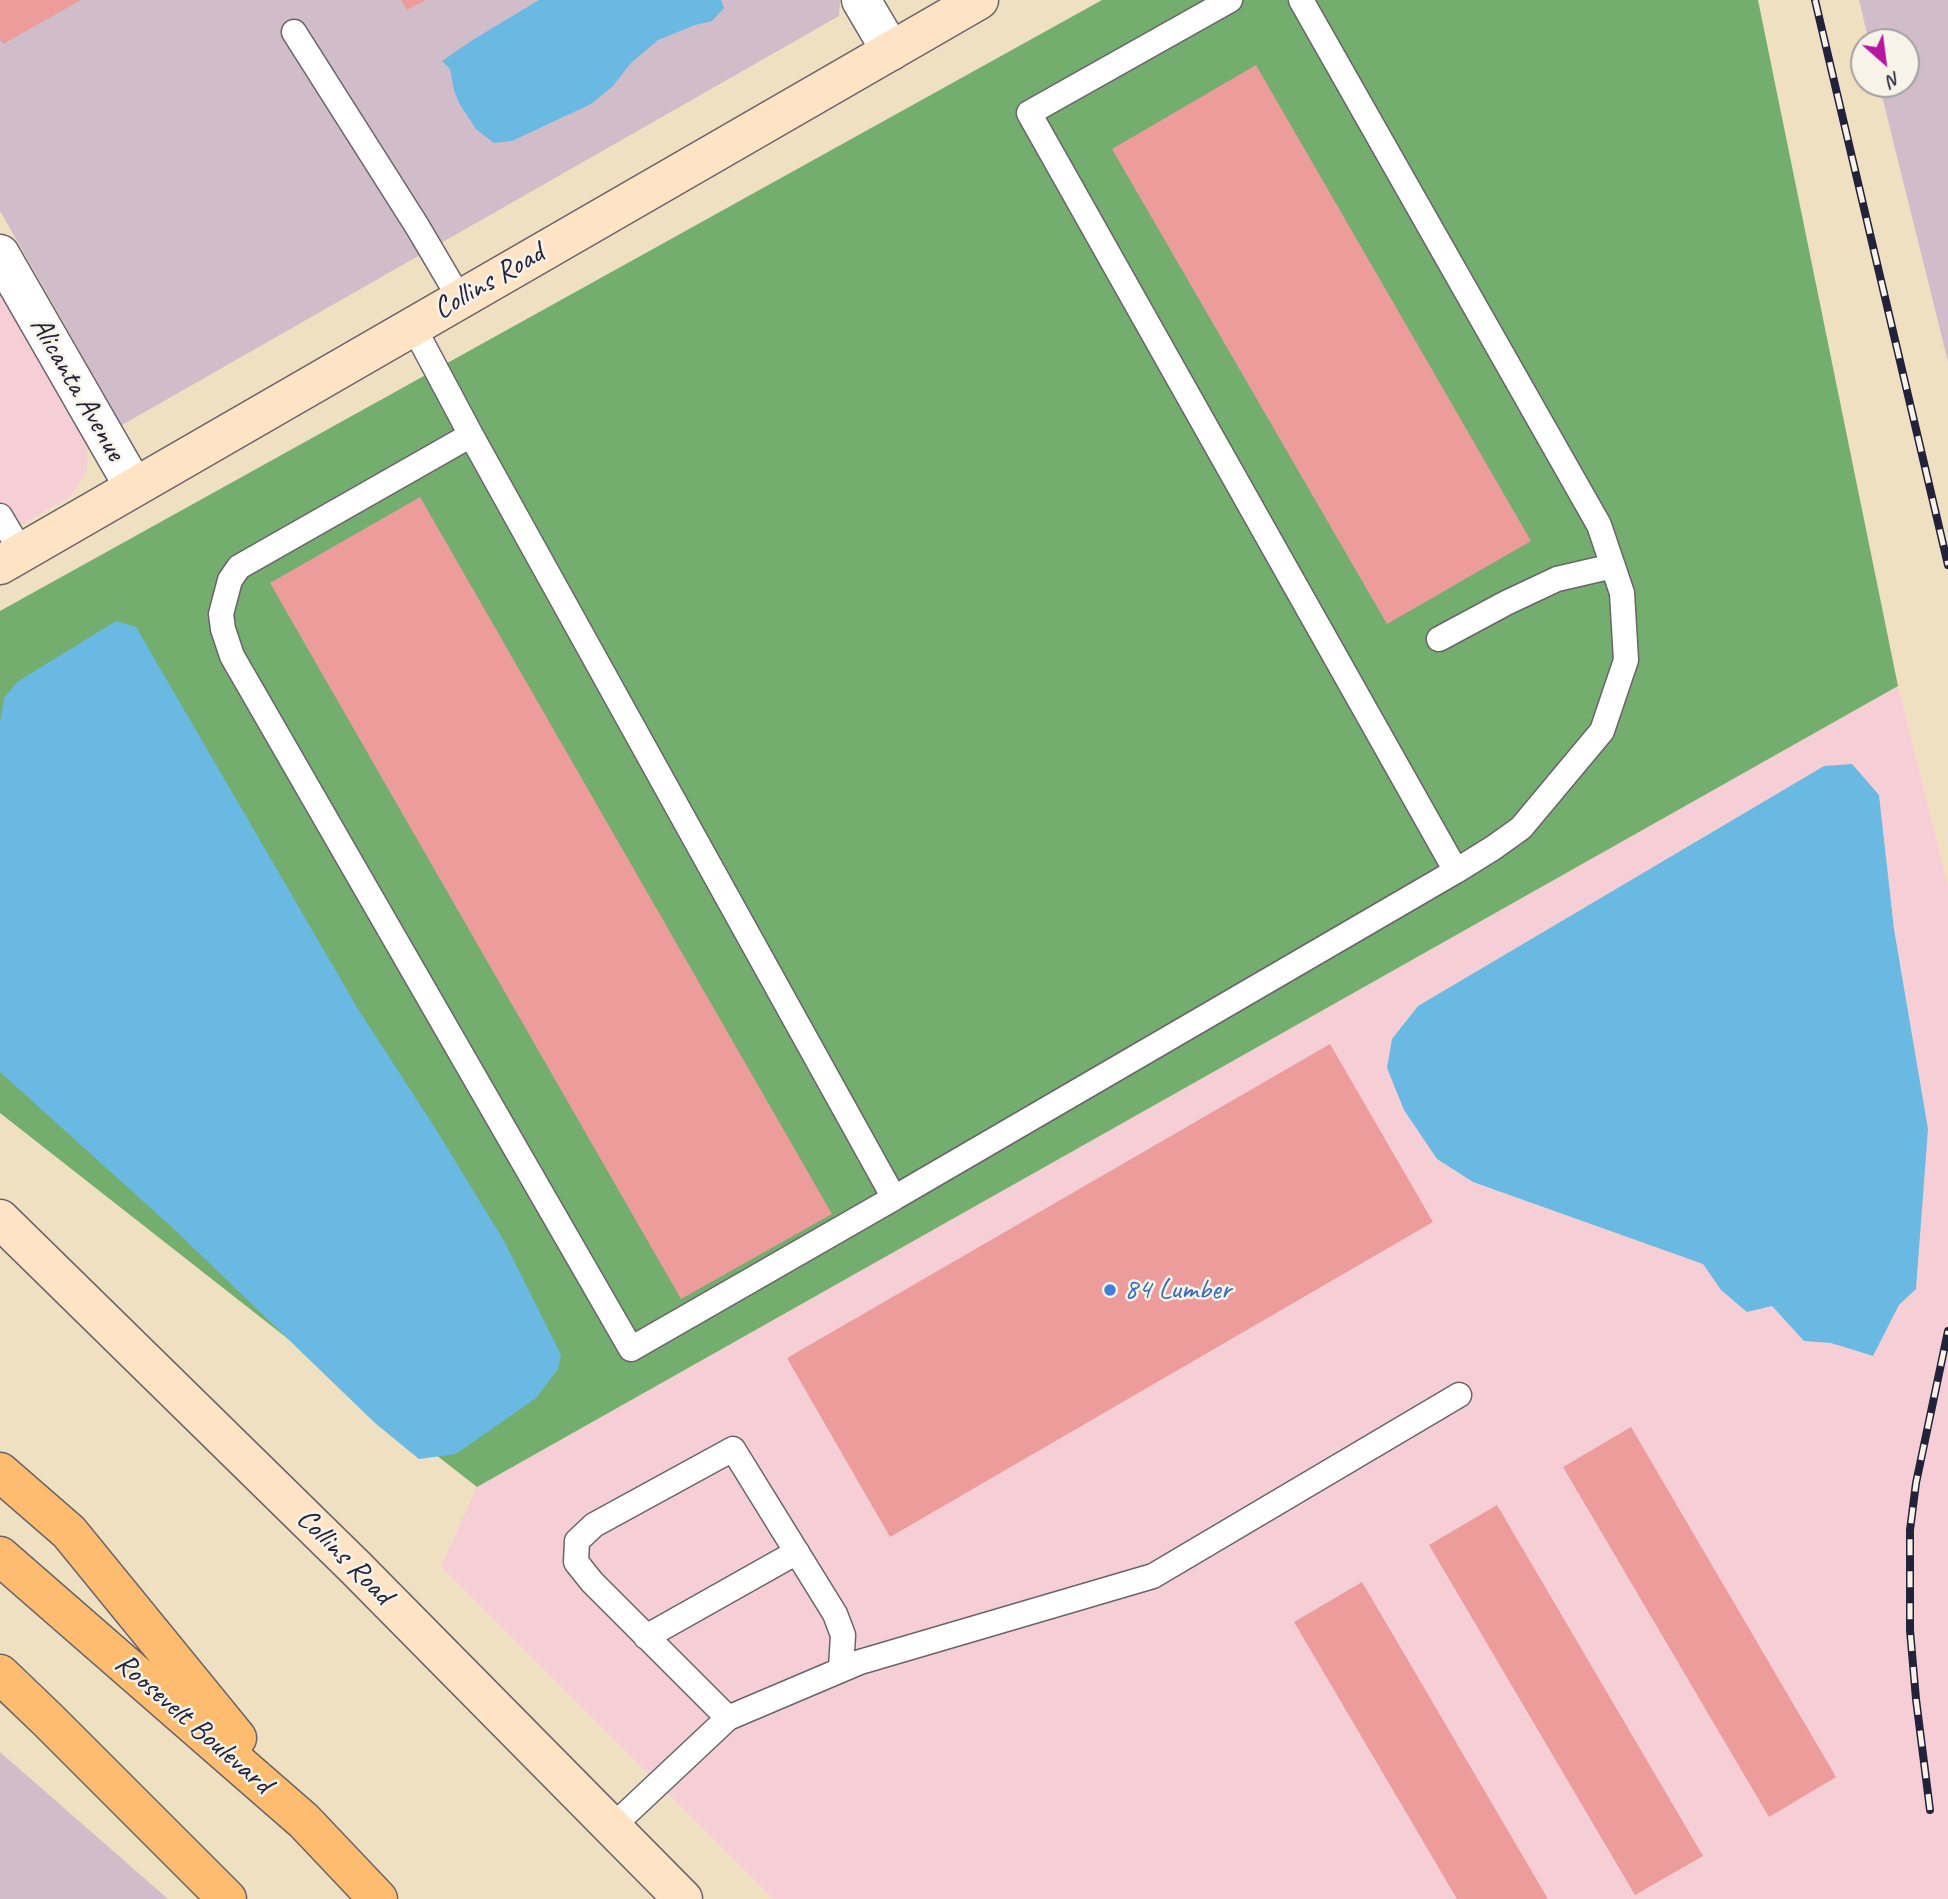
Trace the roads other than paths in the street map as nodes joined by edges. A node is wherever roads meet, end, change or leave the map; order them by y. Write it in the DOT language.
graph roads {
  1 [pos="862,0"];
  2 [pos="979,0"];
  3 [pos="1230,0"];
  4 [pos="1301,0"];
  5 [pos="294,33"];
  6 [pos="891,51"];
  7 [pos="0,254"];
  8 [pos="460,299"];
  9 [pos="413,326"];
  10 [pos="471,435"];
  11 [pos="134,487"];
  12 [pos="0,516"];
  13 [pos="11,559"];
  14 [pos="1613,566"];
  15 [pos="1439,639"];
  16 [pos="1456,872"];
  17 [pos="894,1198"];
  18 [pos="0,1219"];
  19 [pos="1459,1395"];
  20 [pos="0,1472"];
  21 [pos="797,1552"];
  22 [pos="0,1556"];
  23 [pos="646,1637"];
  24 [pos="841,1669"];
  25 [pos="0,1674"];
  26 [pos="728,1718"];
  27 [pos="304,1821"];
  28 [pos="612,1827"];
  29 [pos="227,1899"];
  30 [pos="378,1899"];
  31 [pos="683,1899"];
  1 -- 6 [label="street"];
  2 -- 6 [label="street, Collins Road"];
  3 -- 16 [label="lane"];
  4 -- 14 [label="lane"];
  5 -- 8 [label="lane"];
  6 -- 8 [label="street, Collins Road"];
  7 -- 11 [label="street, Alicanta Avenue"];
  8 -- 9 [label="street, Collins Road"];
  9 -- 10 [label="lane"];
  9 -- 11 [label="street, Collins Road"];
  10 -- 17 [label="lane"];
  10 -- 17 [label="lane"];
  11 -- 13 [label="street, Collins Road"];
  12 -- 13 [label="lane"];
  14 -- 15 [label="lane"];
  14 -- 16 [label="lane"];
  16 -- 17 [label="lane"];
  18 -- 28 [label="street, Collins Road"];
  19 -- 24 [label="lane"];
  20 -- 27 [label="highway"];
  21 -- 23 [label="lane"];
  21 -- 23 [label="lane"];
  21 -- 24 [label="lane"];
  22 -- 27 [label="highway, Roosevelt Boulevard"];
  23 -- 26 [label="lane"];
  24 -- 26 [label="lane"];
  25 -- 29 [label="highway"];
  26 -- 28 [label="lane"];
  27 -- 30 [label="highway, Roosevelt Boulevard"];
  28 -- 31 [label="street, Collins Road"];
}
